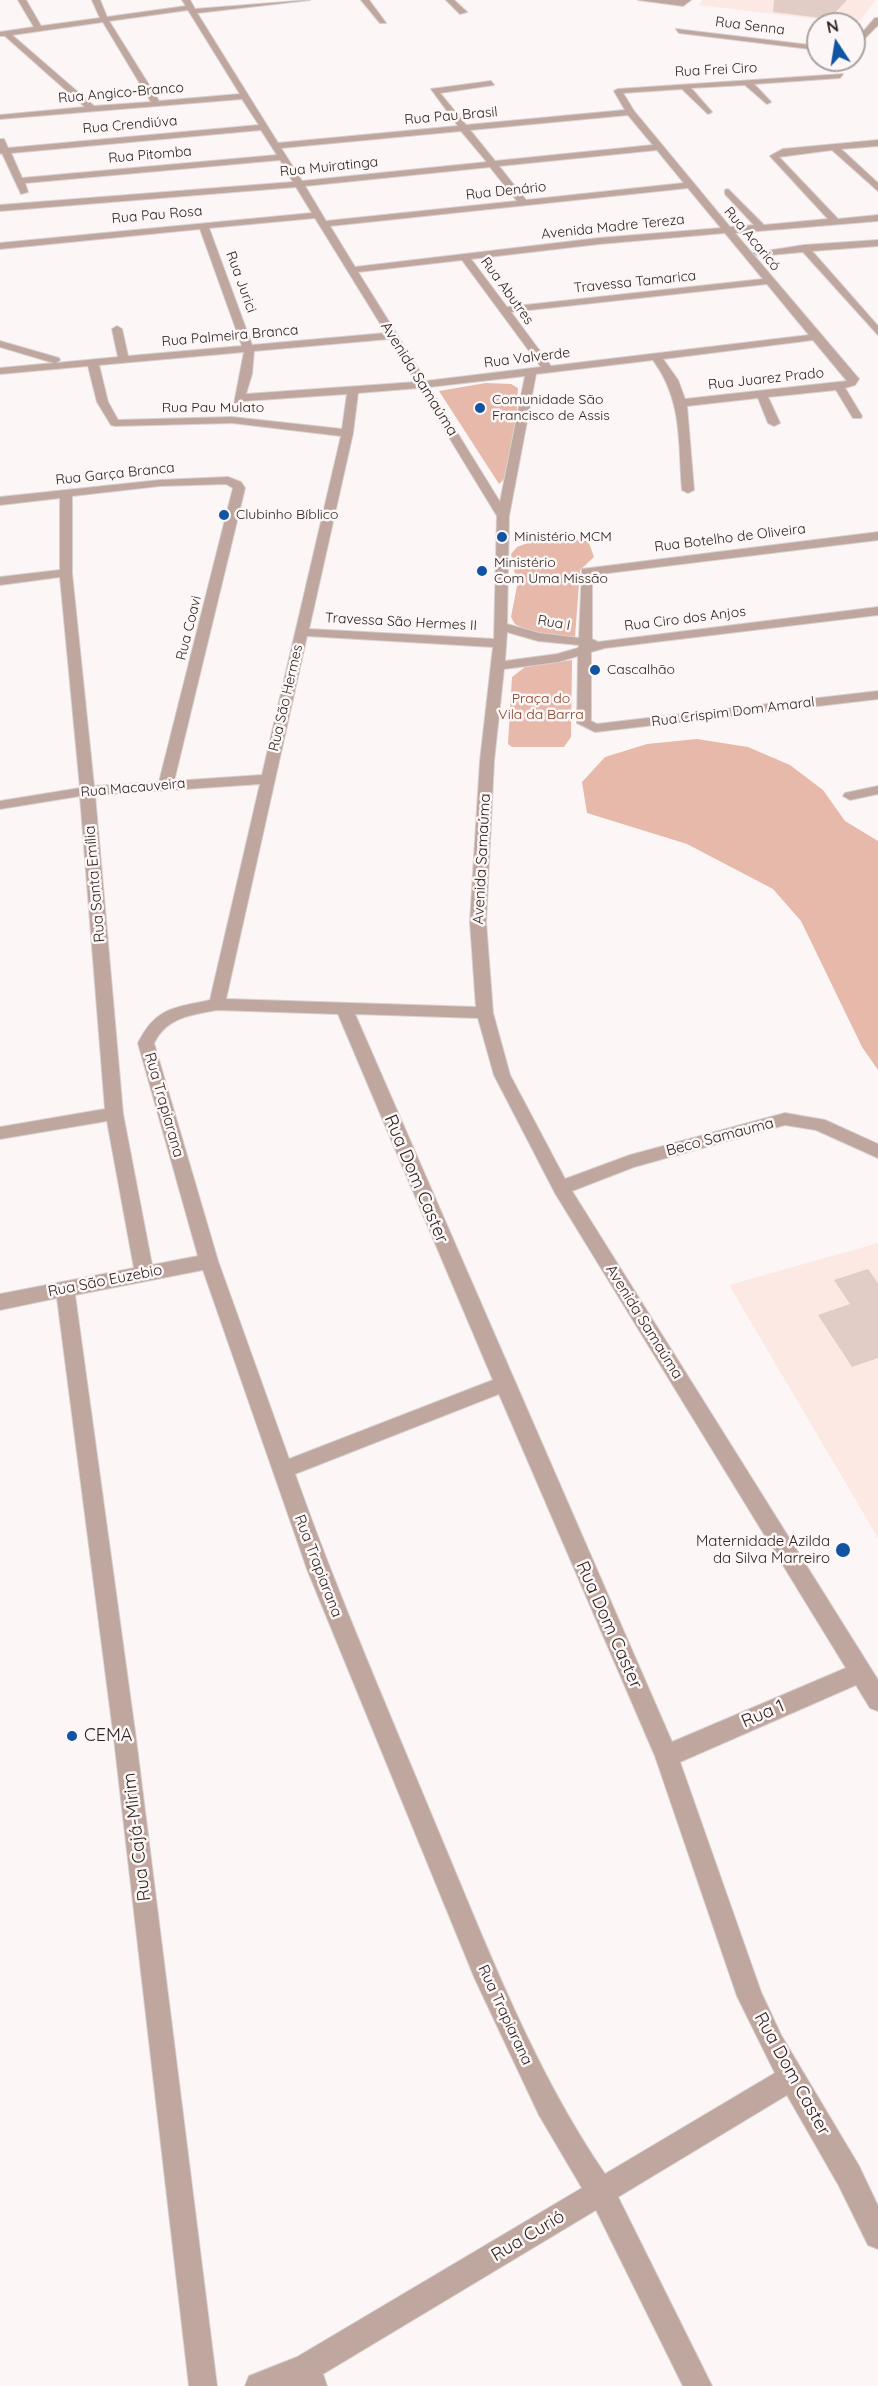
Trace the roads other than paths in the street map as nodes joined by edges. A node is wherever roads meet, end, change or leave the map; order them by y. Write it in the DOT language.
graph roads {
  1 [pos="22,0"];
  2 [pos="96,0"];
  3 [pos="306,0"];
  4 [pos="365,0"];
  5 [pos="450,0"];
  6 [pos="642,0"];
  7 [pos="685,2"];
  8 [pos="190,6"];
  9 [pos="463,12"];
  10 [pos="104,18"];
  11 [pos="383,21"];
  12 [pos="877,24"];
  13 [pos="38,28"];
  14 [pos="679,31"];
  15 [pos="3,33"];
  16 [pos="866,35"];
  17 [pos="806,47"];
  18 [pos="840,76"];
  19 [pos="747,82"];
  20 [pos="491,83"];
  21 [pos="683,85"];
  22 [pos="244,96"];
  23 [pos="767,102"];
  24 [pos="156,104"];
  25 [pos="92,109"];
  26 [pos="1,112"];
  27 [pos="630,112"];
  28 [pos="708,112"];
  29 [pos="262,127"];
  30 [pos="464,128"];
  31 [pos="0,140"];
  32 [pos="878,143"];
  33 [pos="660,147"];
  34 [pos="834,147"];
  35 [pos="3,150"];
  36 [pos="278,151"];
  37 [pos="492,164"];
  38 [pos="21,181"];
  39 [pos="299,184"];
  40 [pos="691,185"];
  41 [pos="878,188"];
  42 [pos="728,192"];
  43 [pos="524,203"];
  44 [pos="28,205"];
  45 [pos="0,208"];
  46 [pos="878,218"];
  47 [pos="320,220"];
  48 [pos="836,222"];
  49 [pos="203,225"];
  50 [pos="761,227"];
  51 [pos="726,229"];
  52 [pos="878,243"];
  53 [pos="0,246"];
  54 [pos="804,248"];
  55 [pos="758,253"];
  56 [pos="465,257"];
  57 [pos="351,270"];
  58 [pos="770,281"];
  59 [pos="504,310"];
  60 [pos="117,329"];
  61 [pos="878,332"];
  62 [pos="392,336"];
  63 [pos="816,337"];
  64 [pos="0,344"];
  65 [pos="249,350"];
  66 [pos="656,357"];
  67 [pos="124,360"];
  68 [pos="93,363"];
  69 [pos="72,364"];
  70 [pos="0,371"];
  71 [pos="549,371"];
  72 [pos="531,374"];
  73 [pos="853,382"];
  74 [pos="423,385"];
  75 [pos="838,386"];
  76 [pos="352,391"];
  77 [pos="762,395"];
  78 [pos="241,398"];
  79 [pos="681,403"];
  80 [pos="857,416"];
  81 [pos="231,420"];
  82 [pos="774,423"];
  83 [pos="347,433"];
  84 [pos="233,481"];
  85 [pos="688,490"];
  86 [pos="66,494"];
  87 [pos="0,501"];
  88 [pos="503,516"];
  89 [pos="873,536"];
  90 [pos="878,551"];
  91 [pos="66,573"];
  92 [pos="0,581"];
  93 [pos="878,611"];
  94 [pos="500,626"];
  95 [pos="302,632"];
  96 [pos="538,637"];
  97 [pos="500,643"];
  98 [pos="585,646"];
  99 [pos="539,661"];
  100 [pos="497,666"];
  101 [pos="878,696"];
  102 [pos="267,779"];
  103 [pos="166,784"];
  104 [pos="878,790"];
  105 [pos="87,791"];
  106 [pos="850,796"];
  107 [pos="0,805"];
  108 [pos="217,1004"];
  109 [pos="345,1010"];
  110 [pos="485,1014"];
  111 [pos="114,1114"];
  112 [pos="0,1132"];
  113 [pos="878,1151"];
  114 [pos="561,1188"];
  115 [pos="209,1261"];
  116 [pos="144,1273"];
  117 [pos="65,1290"];
  118 [pos="0,1302"];
  119 [pos="504,1384"];
  120 [pos="283,1470"];
  121 [pos="860,1673"];
  122 [pos="878,1700"];
  123 [pos="666,1756"];
  124 [pos="792,2077"];
  125 [pos="602,2193"];
  126 [pos="878,2235"];
  127 [pos="309,2377"];
  128 [pos="203,2386"];
  129 [pos="259,2386"];
  130 [pos="698,2386"];
  1 -- 13 [label="street"];
  2 -- 10 [label="street"];
  3 -- 8 [label="street"];
  4 -- 11 [label="street"];
  5 -- 9 [label="street"];
  6 -- 7 [label="street"];
  8 -- 10 [label="street"];
  8 -- 22 [label="street, Avenida Samaúma"];
  10 -- 13 [label="street"];
  10 -- 24 [label="street"];
  12 -- 16 [label="street"];
  13 -- 15 [label="street"];
  14 -- 17 [label="street, Rua Senna"];
  15 -- 25 [label="street"];
  18 -- 19 [label="street, Rua Frei Ciro"];
  19 -- 21 [label="street, Rua Frei Ciro"];
  19 -- 23 [label="street"];
  20 -- 30 [label="street"];
  21 -- 27 [label="street, Rua Frei Ciro"];
  21 -- 28 [label="street"];
  22 -- 24 [label="street, Rua Angico-Branco"];
  22 -- 29 [label="street, Avenida Samaúma"];
  24 -- 25 [label="street, Rua Angico-Branco"];
  25 -- 26 [label="street, Rua Angico-Branco"];
  27 -- 30 [label="street, Rua Pau Brasil"];
  27 -- 33 [label="street, Rua Acaricó"];
  29 -- 35 [label="street, Rua Crendiúva"];
  29 -- 36 [label="street, Avenida Samaúma"];
  30 -- 36 [label="street, Rua Pau Brasil"];
  30 -- 37 [label="street"];
  31 -- 35 [label="street"];
  32 -- 34 [label="street"];
  33 -- 37 [label="street, Rua Muiratinga"];
  33 -- 40 [label="street, Rua Acaricó"];
  34 -- 41 [label="street"];
  34 -- 48 [label="street"];
  35 -- 38 [label="street"];
  36 -- 38 [label="street, Rua Pitomba"];
  36 -- 39 [label="street, Avenida Samaúma"];
  37 -- 39 [label="street, Rua Muiratinga"];
  37 -- 43 [label="street"];
  38 -- 44 [label="street"];
  39 -- 44 [label="street, Rua Muiratinga"];
  39 -- 47 [label="street, Avenida Samaúma"];
  40 -- 43 [label="street, Rua Denário"];
  40 -- 51 [label="street, Rua Acaricó"];
  42 -- 50 [label="street"];
  43 -- 47 [label="street, Rua Denário"];
  44 -- 45 [label="street, Rua Muiratinga"];
  46 -- 48 [label="street, Avenida Madre Tereza"];
  47 -- 49 [label="street, Rua Pau Rosa"];
  47 -- 57 [label="street, Avenida Samaúma"];
  48 -- 50 [label="street, Avenida Madre Tereza"];
  49 -- 53 [label="street, Rua Pau Rosa"];
  49 -- 65 [label="street, Rua Jurici"];
  50 -- 51 [label="street, Avenida Madre Tereza"];
  51 -- 56 [label="street, Avenida Madre Tereza"];
  51 -- 58 [label="street, Rua Acaricó"];
  52 -- 54 [label="street"];
  54 -- 55 [label="street"];
  54 -- 61 [label="street"];
  56 -- 57 [label="street, Avenida Madre Tereza"];
  56 -- 59 [label="street, Rua Abutres"];
  57 -- 62 [label="street, Avenida Samaúma"];
  58 -- 59 [label="street, Travessa Tamarica"];
  58 -- 63 [label="street, Rua Acaricó"];
  59 -- 71 [label="street, Rua Abutres"];
  60 -- 67 [label="street"];
  62 -- 65 [label="street, Rua Palmeira Branca"];
  62 -- 74 [label="street, Avenida Samaúma"];
  63 -- 66 [label="street, Rua Valverde"];
  63 -- 73 [label="street, Rua Acaricó"];
  64 -- 69 [label="street"];
  65 -- 67 [label="street, Rua Palmeira Branca"];
  65 -- 78 [label="street, Rua Jurici"];
  66 -- 71 [label="street, Rua Valverde"];
  66 -- 79 [label="street"];
  67 -- 68 [label="street, Rua Palmeira Branca"];
  68 -- 69 [label="street, Rua Palmeira Branca"];
  68 -- 81 [label="street, Rua Pau Mulato"];
  69 -- 70 [label="street, Rua Palmeira Branca"];
  71 -- 72 [label="street, Rua Valverde"];
  72 -- 74 [label="street, Rua Valverde"];
  72 -- 88 [label="street"];
  73 -- 75 [label="street, Rua Juarez Prado"];
  74 -- 76 [label="street, Rua Valverde"];
  74 -- 88 [label="street, Avenida Samaúma"];
  75 -- 77 [label="street, Rua Juarez Prado"];
  75 -- 80 [label="street"];
  76 -- 78 [label="street, Rua Valverde"];
  76 -- 83 [label="street, Rua São Hermes"];
  77 -- 79 [label="street, Rua Juarez Prado"];
  77 -- 82 [label="street"];
  78 -- 81 [label="street, Rua Jurici"];
  79 -- 85 [label="street"];
  81 -- 83 [label="street, Rua Pau Mulato"];
  83 -- 95 [label="street, Rua São Hermes"];
  84 -- 86 [label="street, Rua Garça Branca"];
  84 -- 103 [label="street, Rua Coavi"];
  86 -- 87 [label="street, Rua Garça Branca"];
  86 -- 91 [label="street, Rua Santa Emília"];
  88 -- 94 [label="street, Avenida Samaúma"];
  89 -- 90 [label="street"];
  89 -- 98 [label="street, Rua Botelho de Oliveira"];
  91 -- 92 [label="street"];
  91 -- 105 [label="street, Rua Santa Emília"];
  93 -- 98 [label="street, Rua Ciro dos Anjos"];
  94 -- 96 [label="street, Rua I"];
  94 -- 97 [label="street, Avenida Samaúma"];
  95 -- 97 [label="street, Travessa São Hermes II"];
  95 -- 102 [label="street, Rua São Hermes"];
  96 -- 98 [label="street, Rua I"];
  96 -- 99 [label="street"];
  97 -- 100 [label="street, Avenida Samaúma"];
  98 -- 99 [label="street, Rua Ciro dos Anjos"];
  98 -- 101 [label="street, Rua Crispim Dom Amaral"];
  99 -- 100 [label="street, Rua Ciro dos Anjos"];
  100 -- 110 [label="street, Avenida Samaúma"];
  102 -- 103 [label="street, Rua Macauveira"];
  102 -- 108 [label="street, Rua São Hermes"];
  103 -- 105 [label="street, Rua Macauveira"];
  104 -- 106 [label="street"];
  105 -- 107 [label="street, Rua Macauveira"];
  105 -- 111 [label="street, Rua Santa Emília"];
  108 -- 109 [label="street, Rua Trapiarana"];
  108 -- 115 [label="street, Rua Trapiarana"];
  109 -- 110 [label="street, Rua Trapiarana"];
  109 -- 119 [label="street, Rua Dom Caster"];
  110 -- 114 [label="street, Avenida Samaúma"];
  111 -- 112 [label="street"];
  111 -- 116 [label="street, Rua Santa Emília"];
  113 -- 114 [label="street, Beco Samauma"];
  114 -- 121 [label="street, Avenida Samaúma"];
  115 -- 116 [label="street, Rua São Euzebio"];
  115 -- 120 [label="street, Rua Trapiarana"];
  116 -- 117 [label="street, Rua São Euzebio"];
  117 -- 118 [label="street, Rua São Euzebio"];
  117 -- 128 [label="street, Rua Cajá-Mirim"];
  119 -- 120 [label="street"];
  119 -- 123 [label="street, Rua Dom Caster"];
  120 -- 125 [label="street, Rua Trapiarana"];
  121 -- 122 [label="street, Avenida Samaúma"];
  121 -- 123 [label="street, Rua 1"];
  123 -- 124 [label="street, Rua Dom Caster"];
  124 -- 125 [label="street, Rua Curió"];
  124 -- 126 [label="street, Rua Dom Caster"];
  125 -- 127 [label="street, Rua Curió"];
  125 -- 130 [label="street, Rua Trapiarana"];
  127 -- 129 [label="street, Rua Curió"];
}
